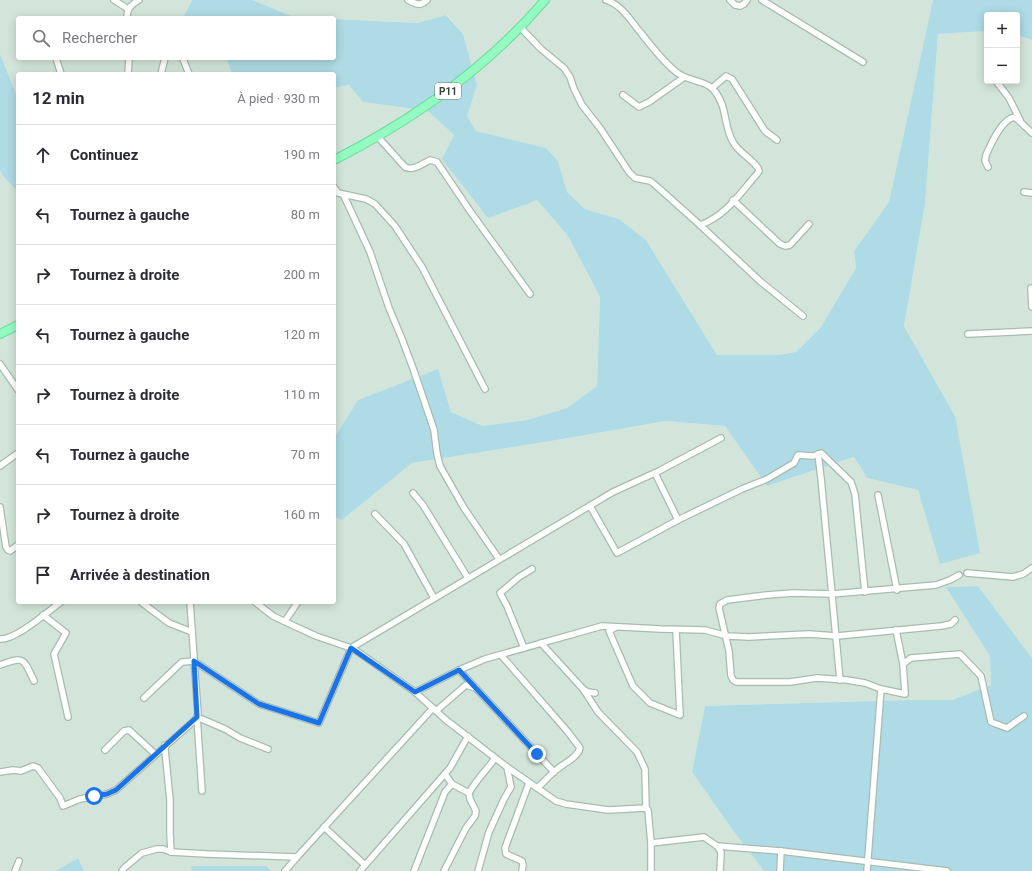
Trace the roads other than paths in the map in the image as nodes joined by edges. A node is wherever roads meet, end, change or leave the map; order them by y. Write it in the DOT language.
graph roads {
  1 [pos="114,0"];
  2 [pos="139,0"];
  3 [pos="408,0"];
  4 [pos="427,0"];
  5 [pos="545,0"];
  6 [pos="606,0"];
  7 [pos="730,0"];
  8 [pos="747,0"];
  9 [pos="762,0"];
  10 [pos="128,9"];
  11 [pos="127,16"];
  12 [pos="520,27"];
  13 [pos="57,60"];
  14 [pos="129,60"];
  15 [pos="164,60"];
  16 [pos="183,60"];
  17 [pos="863,62"];
  18 [pos="60,72"];
  19 [pos="128,72"];
  20 [pos="162,72"];
  21 [pos="188,72"];
  22 [pos="683,78"];
  23 [pos="998,84"];
  24 [pos="712,88"];
  25 [pos="624,95"];
  26 [pos="1022,124"];
  27 [pos="1032,133"];
  28 [pos="378,137"];
  29 [pos="777,140"];
  30 [pos="336,159"];
  31 [pos="988,167"];
  32 [pos="336,190"];
  33 [pos="1024,192"];
  34 [pos="1032,192"];
  35 [pos="344,196"];
  36 [pos="733,200"];
  37 [pos="809,224"];
  38 [pos="700,225"];
  39 [pos="1031,288"];
  40 [pos="530,294"];
  41 [pos="1032,307"];
  42 [pos="803,316"];
  43 [pos="16,326"];
  44 [pos="1032,331"];
  45 [pos="0,333"];
  46 [pos="968,334"];
  47 [pos="0,364"];
  48 [pos="16,387"];
  49 [pos="485,389"];
  50 [pos="721,438"];
  51 [pos="16,454"];
  52 [pos="818,454"];
  53 [pos="0,466"];
  54 [pos="655,473"];
  55 [pos="413,493"];
  56 [pos="878,494"];
  57 [pos="590,506"];
  58 [pos="0,507"];
  59 [pos="376,514"];
  60 [pos="678,520"];
  61 [pos="16,546"];
  62 [pos="499,559"];
  63 [pos="1032,568"];
  64 [pos="532,569"];
  65 [pos="967,572"];
  66 [pos="959,575"];
  67 [pos="468,578"];
  68 [pos="897,590"];
  69 [pos="864,592"];
  70 [pos="832,594"];
  71 [pos="434,598"];
  72 [pos="58,604"];
  73 [pos="144,604"];
  74 [pos="190,604"];
  75 [pos="258,604"];
  76 [pos="297,604"];
  77 [pos="43,615"];
  78 [pos="955,620"];
  79 [pos="285,622"];
  80 [pos="617,626"];
  81 [pos="676,630"];
  82 [pos="896,630"];
  83 [pos="192,632"];
  84 [pos="727,636"];
  85 [pos="837,636"];
  86 [pos="0,638"];
  87 [pos="541,643"];
  88 [pos="351,648"];
  89 [pos="524,648"];
  90 [pos="501,655"];
  91 [pos="194,661"];
  92 [pos="903,664"];
  93 [pos="0,665"];
  94 [pos="459,670"];
  95 [pos="34,680"];
  96 [pos="840,680"];
  97 [pos="476,688"];
  98 [pos="583,689"];
  99 [pos="882,689"];
  100 [pos="415,692"];
  101 [pos="595,693"];
  102 [pos="144,698"];
  103 [pos="435,709"];
  104 [pos="68,716"];
  105 [pos="1024,716"];
  106 [pos="197,717"];
  107 [pos="468,736"];
  108 [pos="165,745"];
  109 [pos="268,749"];
  110 [pos="105,750"];
  111 [pos="155,754"];
  112 [pos="495,758"];
  113 [pos="507,767"];
  114 [pos="0,772"];
  115 [pos="554,772"];
  116 [pos="445,774"];
  117 [pos="529,783"];
  118 [pos="452,784"];
  119 [pos="537,788"];
  120 [pos="202,791"];
  121 [pos="469,793"];
  122 [pos="646,808"];
  123 [pos="324,827"];
  124 [pos="651,843"];
  125 [pos="717,846"];
  126 [pos="781,851"];
  127 [pos="172,852"];
  128 [pos="297,857"];
  129 [pos="19,861"];
  130 [pos="868,862"];
  131 [pos="365,865"];
  132 [pos="14,871"];
  133 [pos="122,871"];
  134 [pos="285,871"];
  135 [pos="360,871"];
  136 [pos="414,871"];
  137 [pos="444,871"];
  138 [pos="478,871"];
  139 [pos="522,871"];
  140 [pos="651,871"];
  141 [pos="720,871"];
  142 [pos="780,871"];
  143 [pos="867,871"];
  144 [pos="946,871"];
  1 -- 10 [label="street"];
  2 -- 10 [label="street"];
  3 -- 4 [label="street"];
  5 -- 12 [label="main road, P11"];
  6 -- 22 [label="street"];
  7 -- 8 [label="street"];
  9 -- 17 [label="street"];
  10 -- 11 [label="street"];
  12 -- 28 [label="main road, P11"];
  12 -- 38 [label="street"];
  13 -- 18 [label="street"];
  14 -- 19 [label="street"];
  15 -- 20 [label="street"];
  16 -- 21 [label="street"];
  22 -- 24 [label="street"];
  22 -- 25 [label="street"];
  23 -- 26 [label="street"];
  24 -- 29 [label="street"];
  24 -- 36 [label="street"];
  26 -- 27 [label="street"];
  26 -- 31 [label="street"];
  28 -- 30 [label="main road, P11"];
  28 -- 40 [label="street"];
  32 -- 35 [label="street"];
  33 -- 34 [label="street"];
  35 -- 49 [label="street"];
  35 -- 62 [label="street"];
  36 -- 37 [label="street"];
  36 -- 38 [label="street"];
  38 -- 42 [label="street"];
  39 -- 41 [label="street"];
  43 -- 45 [label="main road"];
  44 -- 46 [label="street"];
  47 -- 48 [label="street"];
  50 -- 54 [label="street"];
  51 -- 53 [label="street"];
  52 -- 60 [label="street"];
  52 -- 69 [label="street"];
  52 -- 70 [label="street"];
  54 -- 57 [label="street"];
  54 -- 60 [label="street"];
  55 -- 67 [label="street"];
  56 -- 68 [label="street"];
  57 -- 60 [label="street"];
  57 -- 62 [label="street"];
  58 -- 61 [label="street"];
  59 -- 71 [label="street"];
  62 -- 67 [label="street"];
  63 -- 65 [label="street"];
  64 -- 89 [label="street"];
  66 -- 68 [label="street"];
  67 -- 71 [label="street"];
  68 -- 69 [label="street"];
  69 -- 70 [label="street"];
  70 -- 84 [label="street"];
  70 -- 85 [label="street"];
  71 -- 88 [label="street"];
  72 -- 77 [label="street"];
  73 -- 83 [label="street"];
  74 -- 83 [label="street"];
  75 -- 79 [label="street"];
  76 -- 79 [label="street"];
  77 -- 86 [label="street"];
  77 -- 104 [label="street"];
  78 -- 82 [label="street"];
  79 -- 88 [label="street"];
  80 -- 81 [label="street"];
  80 -- 81 [label="street"];
  80 -- 87 [label="street"];
  81 -- 84 [label="street"];
  82 -- 85 [label="street"];
  82 -- 92 [label="street"];
  83 -- 91 [label="street"];
  84 -- 85 [label="street"];
  84 -- 96 [label="street"];
  85 -- 96 [label="street"];
  87 -- 89 [label="street"];
  87 -- 98 [label="street"];
  88 -- 91 [label="street"];
  88 -- 100 [label="street"];
  89 -- 90 [label="street"];
  90 -- 94 [label="street"];
  90 -- 115 [label="street"];
  91 -- 102 [label="street"];
  91 -- 106 [label="street"];
  92 -- 99 [label="street"];
  92 -- 105 [label="street"];
  93 -- 95 [label="street"];
  94 -- 97 [label="street"];
  94 -- 100 [label="street"];
  96 -- 99 [label="street"];
  97 -- 103 [label="street"];
  97 -- 115 [label="street"];
  98 -- 101 [label="street"];
  98 -- 122 [label="street"];
  99 -- 130 [label="street"];
  100 -- 103 [label="street"];
  103 -- 107 [label="street"];
  103 -- 123 [label="street"];
  106 -- 108 [label="street"];
  106 -- 109 [label="street"];
  106 -- 120 [label="street"];
  107 -- 112 [label="street"];
  107 -- 116 [label="street"];
  108 -- 111 [label="street"];
  108 -- 127 [label="street"];
  110 -- 111 [label="street"];
  111 -- 114 [label="street"];
  112 -- 113 [label="street"];
  112 -- 121 [label="street"];
  113 -- 117 [label="street"];
  113 -- 138 [label="street"];
  115 -- 119 [label="street"];
  116 -- 118 [label="street"];
  116 -- 131 [label="street"];
  117 -- 119 [label="street"];
  117 -- 139 [label="street"];
  118 -- 121 [label="street"];
  118 -- 136 [label="street"];
  119 -- 122 [label="street"];
  121 -- 137 [label="street"];
  122 -- 124 [label="street"];
  123 -- 128 [label="street"];
  123 -- 131 [label="street"];
  124 -- 125 [label="street"];
  124 -- 140 [label="street"];
  125 -- 126 [label="street"];
  125 -- 141 [label="street"];
  126 -- 130 [label="street"];
  126 -- 142 [label="street"];
  127 -- 128 [label="street"];
  127 -- 133 [label="street"];
  128 -- 134 [label="street"];
  129 -- 132 [label="street"];
  130 -- 143 [label="street"];
  130 -- 144 [label="street"];
  131 -- 135 [label="street"];
}
